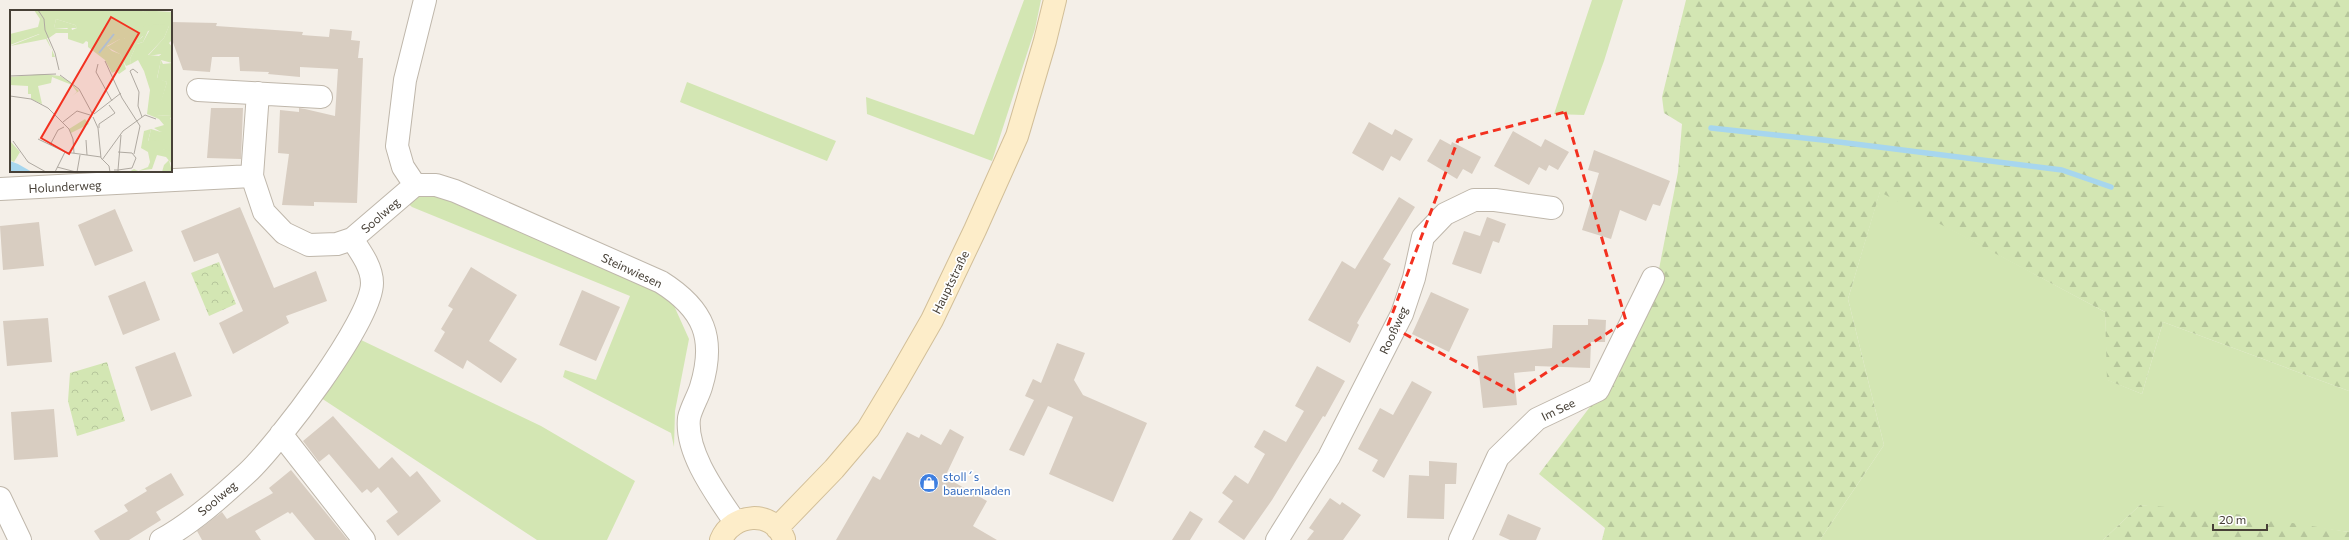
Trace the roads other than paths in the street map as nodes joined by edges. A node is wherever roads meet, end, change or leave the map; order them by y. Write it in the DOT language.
graph roads {
  1 [pos="425,0"];
  2 [pos="1055,0"];
  3 [pos="198,90"];
  4 [pos="258,93"];
  5 [pos="321,97"];
  6 [pos="252,176"];
  7 [pos="128,177"];
  8 [pos="415,185"];
  9 [pos="0,189"];
  10 [pos="1552,208"];
  11 [pos="352,239"];
  12 [pos="1653,278"];
  13 [pos="281,434"];
  14 [pos="0,498"];
  15 [pos="735,522"];
  16 [pos="781,534"];
  17 [pos="20,540"];
  18 [pos="162,540"];
  19 [pos="364,540"];
  20 [pos="721,540"];
  21 [pos="1277,540"];
  22 [pos="1460,540"];
  1 -- 8 [label="street"];
  2 -- 16 [label="main road, Hauptstraße"];
  3 -- 4 [label="street"];
  4 -- 5 [label="street"];
  4 -- 6 [label="street"];
  6 -- 7 [label="street, Holunderweg"];
  6 -- 11 [label="street"];
  7 -- 9 [label="street, Holunderweg"];
  8 -- 11 [label="street, Soolweg"];
  8 -- 15 [label="street, Steinwiesen"];
  10 -- 21 [label="street, Rooßweg"];
  11 -- 13 [label="street, Soolweg"];
  12 -- 22 [label="street, Im See"];
  13 -- 18 [label="street, Soolweg"];
  13 -- 19 [label="street"];
  14 -- 17 [label="street"];
  15 -- 16 [label="main road"];
  15 -- 20 [label="main road"];
}
